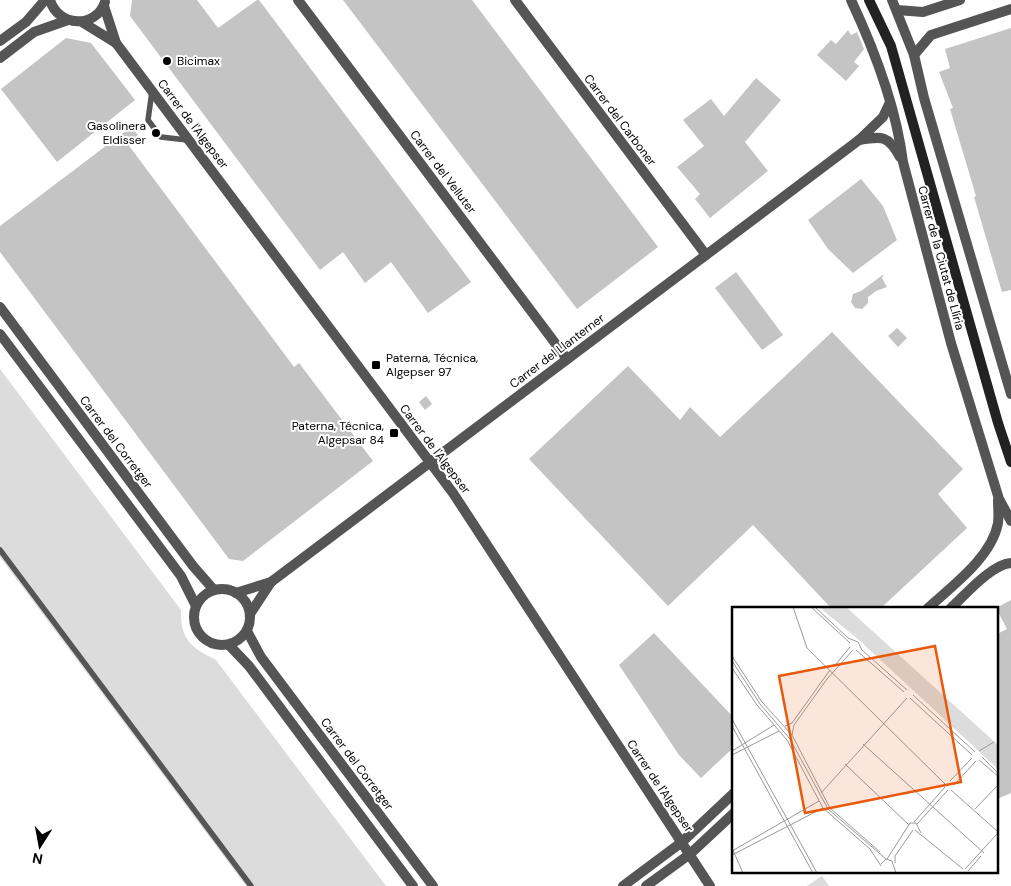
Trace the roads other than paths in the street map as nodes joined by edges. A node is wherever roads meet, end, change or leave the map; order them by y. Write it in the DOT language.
graph roads {
  1 [pos="45,0"];
  2 [pos="50,0"];
  3 [pos="298,0"];
  4 [pos="515,0"];
  5 [pos="850,0"];
  6 [pos="869,0"];
  7 [pos="892,0"];
  8 [pos="960,0"];
  9 [pos="105,3"];
  10 [pos="1011,9"];
  11 [pos="896,10"];
  12 [pos="68,20"];
  13 [pos="82,22"];
  14 [pos="0,41"];
  15 [pos="116,43"];
  16 [pos="914,55"];
  17 [pos="0,58"];
  18 [pos="152,91"];
  19 [pos="890,102"];
  20 [pos="189,140"];
  21 [pos="859,140"];
  22 [pos="903,162"];
  23 [pos="706,255"];
  24 [pos="0,307"];
  25 [pos="0,334"];
  26 [pos="567,359"];
  27 [pos="1011,394"];
  28 [pos="430,462"];
  29 [pos="1011,462"];
  30 [pos="998,499"];
  31 [pos="1011,521"];
  32 [pos="0,550"];
  33 [pos="1011,563"];
  34 [pos="271,582"];
  35 [pos="214,590"];
  36 [pos="236,593"];
  37 [pos="196,606"];
  38 [pos="929,607"];
  39 [pos="952,607"];
  40 [pos="250,614"];
  41 [pos="247,631"];
  42 [pos="229,645"];
  43 [pos="732,795"];
  44 [pos="732,815"];
  45 [pos="682,842"];
  46 [pos="690,854"];
  47 [pos="251,886"];
  48 [pos="413,886"];
  49 [pos="433,886"];
  50 [pos="623,886"];
  51 [pos="646,886"];
  52 [pos="710,886"];
  1 -- 14 [label="street"];
  2 -- 12 [label="street"];
  3 -- 26 [label="street, Carrer del Velluter"];
  4 -- 23 [label="street, Carrer del Carboner"];
  5 -- 19 [label="street, Carrer de la Ciutat de Llíria"];
  6 -- 29 [label="street, Carrer de la Ciutat de Llíria"];
  7 -- 11 [label="street"];
  8 -- 11 [label="street"];
  9 -- 13 [label="street"];
  9 -- 15 [label="street"];
  10 -- 16 [label="street"];
  11 -- 16 [label="street"];
  12 -- 13 [label="street"];
  12 -- 17 [label="street"];
  13 -- 15 [label="street"];
  15 -- 18 [label="street, Carrer de l'Algepser"];
  16 -- 27 [label="street"];
  18 -- 20 [label="street, Carrer de l'Algepser"];
  18 -- 20 [label="lane"];
  19 -- 21 [label="street, Carrer del Llanterner"];
  19 -- 22 [label="street, Carrer de la Ciutat de Llíria"];
  20 -- 28 [label="street, Carrer de l'Algepser"];
  21 -- 22 [label="street"];
  21 -- 23 [label="street, Carrer del Llanterner"];
  22 -- 30 [label="street, Carrer de la Ciutat de Llíria"];
  23 -- 26 [label="street, Carrer del Llanterner"];
  24 -- 35 [label="street, Carrer del Corretger"];
  25 -- 37 [label="street"];
  26 -- 28 [label="street, Carrer del Llanterner"];
  28 -- 34 [label="street, Carrer del Llanterner"];
  28 -- 45 [label="street, Carrer de l'Algepser"];
  30 -- 31 [label="street, Carrer de la Ciutat de Llíria"];
  30 -- 38 [label="street"];
  32 -- 47 [label="lane"];
  33 -- 39 [label="street"];
  34 -- 36 [label="street, Carrer del Llanterner"];
  34 -- 40 [label="street, Carrer del Llanterner"];
  35 -- 36 [label="street"];
  35 -- 37 [label="street"];
  36 -- 40 [label="street"];
  37 -- 42 [label="street"];
  40 -- 41 [label="street"];
  41 -- 42 [label="street"];
  41 -- 49 [label="street, Carrer del Corretger"];
  42 -- 48 [label="street"];
  43 -- 45 [label="street"];
  44 -- 46 [label="street"];
  45 -- 46 [label="street, Carrer de l'Algepser"];
  45 -- 50 [label="street"];
  46 -- 51 [label="street"];
  46 -- 52 [label="street, Carrer de l'Algepser"];
}
